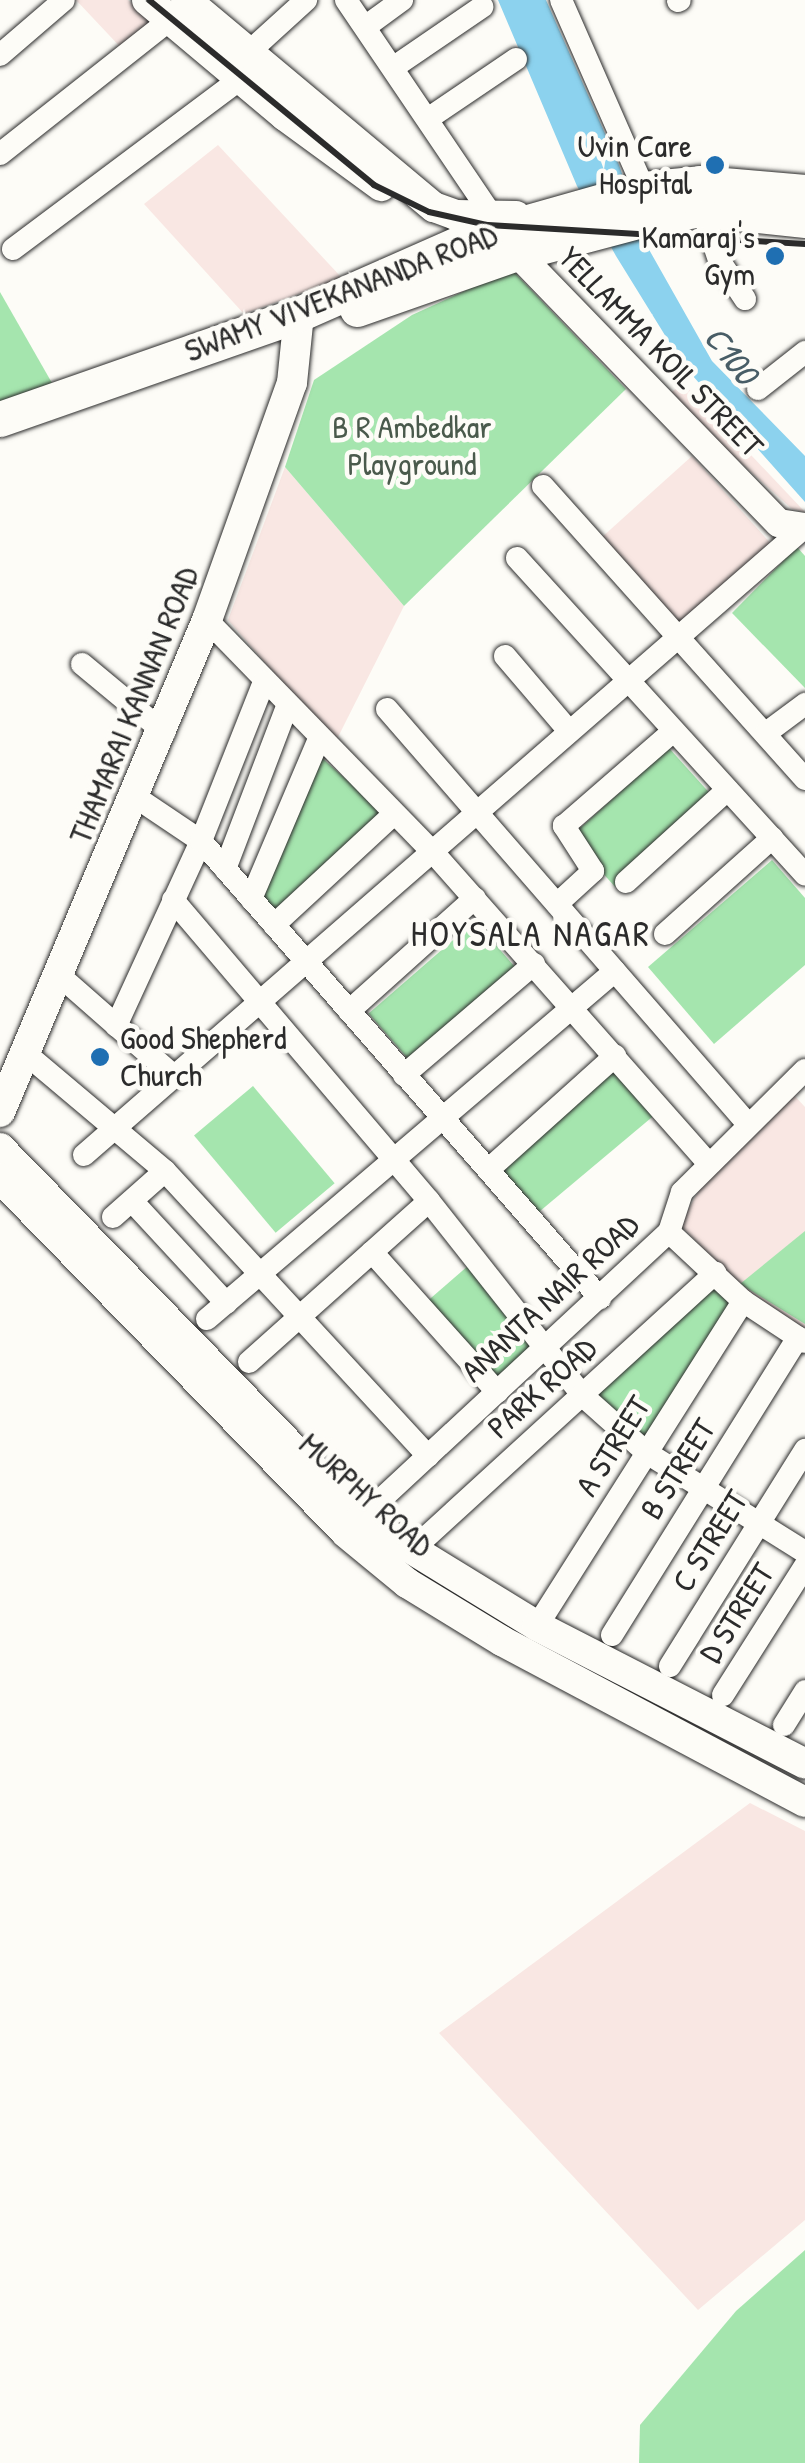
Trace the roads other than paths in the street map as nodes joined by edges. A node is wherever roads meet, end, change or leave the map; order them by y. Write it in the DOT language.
graph roads {
  1 [pos="64,0"];
  2 [pos="306,0"];
  3 [pos="346,0"];
  4 [pos="402,0"];
  5 [pos="561,0"];
  6 [pos="168,6"];
  7 [pos="482,7"];
  8 [pos="365,28"];
  9 [pos="0,54"];
  10 [pos="516,59"];
  11 [pos="245,65"];
  12 [pos="394,68"];
  13 [pos="429,118"];
  14 [pos="0,154"];
  15 [pos="805,192"];
  16 [pos="644,199"];
  17 [pos="702,209"];
  18 [pos="805,220"];
  19 [pos="509,229"];
  20 [pos="13,250"];
  21 [pos="745,299"];
  22 [pos="299,322"];
  23 [pos="805,352"];
  24 [pos="758,388"];
  25 [pos="0,420"];
  26 [pos="0,441"];
  27 [pos="543,486"];
  28 [pos="805,527"];
  29 [pos="517,558"];
  30 [pos="207,620"];
  31 [pos="680,635"];
  32 [pos="505,656"];
  33 [pos="82,664"];
  34 [pos="631,678"];
  35 [pos="264,682"];
  36 [pos="805,704"];
  37 [pos="286,707"];
  38 [pos="387,709"];
  39 [pos="570,731"];
  40 [pos="164,732"];
  41 [pos="672,732"];
  42 [pos="766,733"];
  43 [pos="318,741"];
  44 [pos="805,779"];
  45 [pos="727,790"];
  46 [pos="137,798"];
  47 [pos="477,812"];
  48 [pos="394,814"];
  49 [pos="772,838"];
  50 [pos="201,841"];
  51 [pos="432,851"];
  52 [pos="225,870"];
  53 [pos="805,874"];
  54 [pos="626,882"];
  55 [pos="250,898"];
  56 [pos="476,898"];
  57 [pos="173,900"];
  58 [pos="557,904"];
  59 [pos="274,925"];
  60 [pos="665,934"];
  61 [pos="306,961"];
  62 [pos="534,964"];
  63 [pos="615,970"];
  64 [pos="60,976"];
  65 [pos="259,1002"];
  66 [pos="573,1008"];
  67 [pos="349,1011"];
  68 [pos="116,1026"];
  69 [pos="25,1053"];
  70 [pos="615,1056"];
  71 [pos="805,1070"];
  72 [pos="404,1074"];
  73 [pos="174,1076"];
  74 [pos="0,1112"];
  75 [pos="444,1120"];
  76 [pos="746,1122"];
  77 [pos="117,1126"];
  78 [pos="0,1148"];
  79 [pos="84,1155"];
  80 [pos="395,1160"];
  81 [pos="708,1163"];
  82 [pos="488,1170"];
  83 [pos="166,1171"];
  84 [pos="0,1178"];
  85 [pos="429,1200"];
  86 [pos="132,1201"];
  87 [pos="114,1218"];
  88 [pos="669,1232"];
  89 [pos="372,1252"];
  90 [pos="715,1273"];
  91 [pos="260,1277"];
  92 [pos="600,1298"];
  93 [pos="743,1301"];
  94 [pos="226,1304"];
  95 [pos="207,1319"];
  96 [pos="298,1319"];
  97 [pos="802,1340"];
  98 [pos="544,1348"];
  99 [pos="250,1362"];
  100 [pos="497,1392"];
  101 [pos="582,1395"];
  102 [pos="805,1450"];
  103 [pos="647,1452"];
  104 [pos="428,1456"];
  105 [pos="703,1491"];
  106 [pos="361,1518"];
  107 [pos="758,1525"];
  108 [pos="412,1550"];
  109 [pos="805,1552"];
  110 [pos="805,1566"];
  111 [pos="537,1626"];
  112 [pos="612,1635"];
  113 [pos="670,1666"];
  114 [pos="805,1691"];
  115 [pos="723,1695"];
  116 [pos="784,1725"];
  117 [pos="805,1764"];
  118 [pos="805,1802"];
  1 -- 9 [label="street"];
  2 -- 11 [label="street"];
  3 -- 8 [label="street"];
  4 -- 8 [label="street"];
  5 -- 16 [label="street"];
  6 -- 11 [label="main road"];
  6 -- 14 [label="street"];
  7 -- 12 [label="street"];
  8 -- 12 [label="street"];
  10 -- 13 [label="street"];
  11 -- 19 [label="main road"];
  11 -- 20 [label="street"];
  12 -- 13 [label="street"];
  13 -- 19 [label="street"];
  15 -- 16 [label="main road, SWAMY VIVEKANANDA ROAD"];
  16 -- 17 [label="main road, SWAMY VIVEKANANDA ROAD"];
  16 -- 19 [label="main road, SWAMY VIVEKANANDA ROAD"];
  17 -- 18 [label="main road, SWAMY VIVEKANANDA ROAD"];
  17 -- 21 [label="street"];
  19 -- 22 [label="main road, SWAMY VIVEKANANDA ROAD"];
  19 -- 22 [label="main road, SWAMY VIVEKANANDA ROAD"];
  19 -- 28 [label="street, YELLAMMA KOIL STREET"];
  22 -- 25 [label="main road, SWAMY VIVEKANANDA ROAD"];
  22 -- 26 [label="main road, SWAMY VIVEKANANDA ROAD"];
  22 -- 30 [label="main road, THAMARAI KANNAN ROAD"];
  23 -- 24 [label="street"];
  27 -- 31 [label="street"];
  28 -- 31 [label="street"];
  29 -- 34 [label="street"];
  30 -- 35 [label="street"];
  30 -- 40 [label="main road, THAMARAI KANNAN ROAD"];
  31 -- 34 [label="street"];
  31 -- 42 [label="street"];
  32 -- 39 [label="street"];
  33 -- 40 [label="street"];
  34 -- 39 [label="street"];
  34 -- 41 [label="street"];
  35 -- 37 [label="street"];
  35 -- 50 [label="street"];
  36 -- 42 [label="street"];
  37 -- 43 [label="street"];
  37 -- 52 [label="street"];
  38 -- 47 [label="street"];
  39 -- 47 [label="street"];
  40 -- 46 [label="main road, THAMARAI KANNAN ROAD"];
  41 -- 45 [label="street"];
  41 -- 58 [label="street"];
  42 -- 44 [label="street"];
  43 -- 48 [label="street"];
  43 -- 55 [label="street"];
  45 -- 49 [label="street"];
  45 -- 54 [label="street"];
  46 -- 50 [label="street"];
  46 -- 64 [label="main road, THAMARAI KANNAN ROAD"];
  47 -- 51 [label="street"];
  47 -- 58 [label="street"];
  48 -- 51 [label="street"];
  48 -- 59 [label="street"];
  49 -- 53 [label="street"];
  49 -- 60 [label="street"];
  50 -- 52 [label="street"];
  50 -- 57 [label="street"];
  51 -- 56 [label="street"];
  51 -- 61 [label="street"];
  52 -- 55 [label="street"];
  55 -- 59 [label="street"];
  56 -- 62 [label="street"];
  56 -- 67 [label="street"];
  57 -- 65 [label="street"];
  57 -- 68 [label="street"];
  58 -- 63 [label="street"];
  59 -- 61 [label="street"];
  61 -- 65 [label="street"];
  61 -- 67 [label="street"];
  62 -- 66 [label="street"];
  62 -- 72 [label="street"];
  63 -- 66 [label="street"];
  63 -- 76 [label="street"];
  64 -- 68 [label="street"];
  64 -- 69 [label="main road, THAMARAI KANNAN ROAD"];
  65 -- 73 [label="street"];
  65 -- 80 [label="street"];
  66 -- 70 [label="street"];
  66 -- 75 [label="street"];
  67 -- 72 [label="street"];
  68 -- 73 [label="street"];
  69 -- 74 [label="main road, THAMARAI KANNAN ROAD"];
  69 -- 77 [label="street"];
  70 -- 81 [label="street"];
  70 -- 82 [label="street"];
  71 -- 76 [label="street, ANANTA NAIR ROAD"];
  72 -- 75 [label="street"];
  73 -- 77 [label="street"];
  75 -- 80 [label="street"];
  75 -- 82 [label="street"];
  76 -- 81 [label="street, ANANTA NAIR ROAD"];
  77 -- 79 [label="street"];
  77 -- 83 [label="street"];
  78 -- 106 [label="main road, MURPHY ROAD"];
  80 -- 85 [label="street"];
  80 -- 91 [label="street"];
  81 -- 88 [label="street, ANANTA NAIR ROAD"];
  82 -- 92 [label="street"];
  83 -- 86 [label="street"];
  83 -- 91 [label="street"];
  84 -- 118 [label="main road, MURPHY ROAD"];
  85 -- 89 [label="street"];
  85 -- 98 [label="street"];
  86 -- 87 [label="street"];
  86 -- 94 [label="street"];
  88 -- 90 [label="street"];
  88 -- 92 [label="street, ANANTA NAIR ROAD"];
  89 -- 96 [label="street"];
  89 -- 100 [label="street"];
  90 -- 93 [label="street"];
  90 -- 101 [label="street, PARK ROAD"];
  91 -- 94 [label="street"];
  91 -- 96 [label="street"];
  92 -- 98 [label="street, ANANTA NAIR ROAD"];
  93 -- 97 [label="street"];
  93 -- 103 [label="street, A STREET"];
  94 -- 95 [label="street"];
  96 -- 99 [label="street"];
  96 -- 104 [label="street"];
  97 -- 105 [label="street, B STREET"];
  98 -- 100 [label="street, ANANTA NAIR ROAD"];
  98 -- 101 [label="street"];
  100 -- 104 [label="street, ANANTA NAIR ROAD"];
  101 -- 103 [label="street"];
  101 -- 108 [label="street, PARK ROAD"];
  102 -- 107 [label="street, C STREET"];
  103 -- 105 [label="street"];
  103 -- 111 [label="street, A STREET"];
  104 -- 106 [label="street, ANANTA NAIR ROAD"];
  105 -- 107 [label="street"];
  105 -- 112 [label="street, B STREET"];
  106 -- 108 [label="main road, MURPHY ROAD"];
  107 -- 109 [label="street"];
  107 -- 113 [label="street, C STREET"];
  108 -- 111 [label="main road, MURPHY ROAD"];
  110 -- 115 [label="street, D STREET"];
  111 -- 117 [label="main road, MURPHY ROAD"];
  114 -- 116 [label="street"];
}
